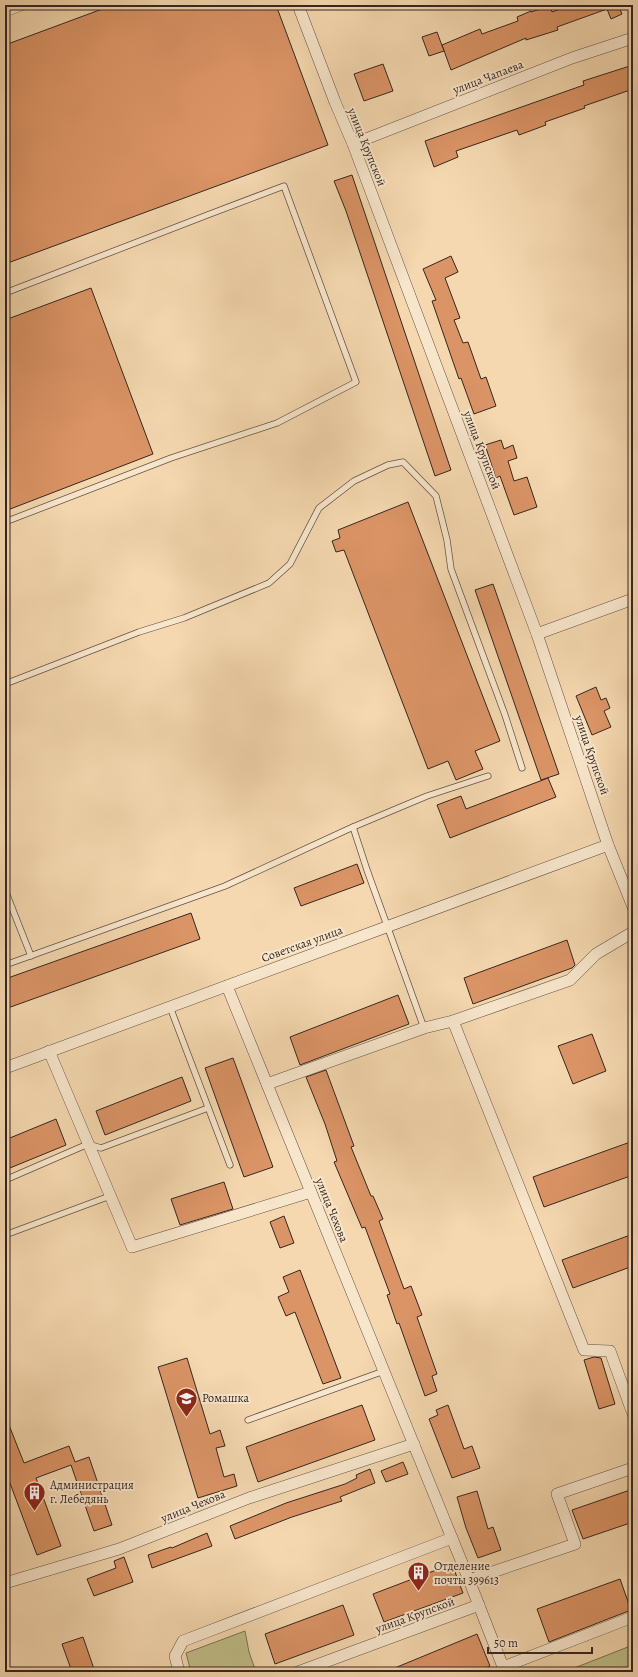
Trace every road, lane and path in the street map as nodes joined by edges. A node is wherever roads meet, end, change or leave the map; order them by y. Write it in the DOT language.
graph roads {
  1 [pos="21,5"];
  2 [pos="298,5"];
  3 [pos="5,11"];
  4 [pos="633,38"];
  5 [pos="353,144"];
  6 [pos="5,293"];
  7 [pos="5,522"];
  8 [pos="633,599"];
  9 [pos="537,634"];
  10 [pos="5,684"];
  11 [pos="522,768"];
  12 [pos="488,776"];
  13 [pos="353,828"];
  14 [pos="608,845"];
  15 [pos="5,890"];
  16 [pos="633,907"];
  17 [pos="387,926"];
  18 [pos="633,932"];
  19 [pos="31,956"];
  20 [pos="5,965"];
  21 [pos="227,986"];
  22 [pos="170,1007"];
  23 [pos="453,1021"];
  24 [pos="424,1028"];
  25 [pos="49,1051"];
  26 [pos="5,1068"];
  27 [pos="267,1084"];
  28 [pos="208,1108"];
  29 [pos="88,1144"];
  30 [pos="230,1165"];
  31 [pos="5,1180"];
  32 [pos="311,1192"];
  33 [pos="110,1196"];
  34 [pos="5,1235"];
  35 [pos="384,1371"];
  36 [pos="633,1414"];
  37 [pos="248,1420"];
  38 [pos="414,1444"];
  39 [pos="633,1468"];
  40 [pos="452,1538"];
  41 [pos="469,1580"];
  42 [pos="5,1582"];
  43 [pos="479,1605"];
  44 [pos="633,1617"];
  45 [pos="504,1669"];
  46 [pos="179,1672"];
  47 [pos="298,1672"];
  1 -- 3 [label="street"];
  2 -- 5 [label="street, улица Крупской"];
  4 -- 5 [label="street, улица Чапаева"];
  5 -- 9 [label="street, улица Крупской"];
  6 -- 7 [label="lane"];
  8 -- 9 [label="street"];
  9 -- 14 [label="street, улица Крупской"];
  10 -- 11 [label="lane"];
  12 -- 13 [label="lane"];
  13 -- 17 [label="lane"];
  13 -- 19 [label="lane"];
  14 -- 16 [label="street, улица Крупской"];
  14 -- 17 [label="street, Советская улица"];
  15 -- 19 [label="lane"];
  17 -- 21 [label="street, Советская улица"];
  17 -- 24 [label="lane"];
  18 -- 23 [label="street"];
  19 -- 20 [label="lane"];
  21 -- 22 [label="street, Советская улица"];
  21 -- 27 [label="street, улица Чехова"];
  22 -- 25 [label="street, Советская улица"];
  22 -- 28 [label="lane"];
  23 -- 24 [label="street"];
  23 -- 36 [label="street"];
  24 -- 27 [label="street"];
  25 -- 26 [label="street, Советская улица"];
  25 -- 29 [label="street"];
  27 -- 32 [label="street, улица Чехова"];
  28 -- 29 [label="lane"];
  28 -- 30 [label="lane"];
  29 -- 31 [label="lane"];
  29 -- 33 [label="street"];
  32 -- 33 [label="street"];
  32 -- 35 [label="street, улица Чехова"];
  33 -- 34 [label="lane"];
  35 -- 37 [label="lane"];
  35 -- 38 [label="street, улица Чехова"];
  38 -- 40 [label="street, улица Чехова"];
  38 -- 42 [label="street, улица Чехова"];
  39 -- 41 [label="street"];
  40 -- 41 [label="street, улица Чехова"];
  40 -- 46 [label="street"];
  41 -- 43 [label="street, улица Чехова"];
  43 -- 45 [label="street"];
  43 -- 47 [label="street, улица Крупской"];
  44 -- 45 [label="street"];
}
